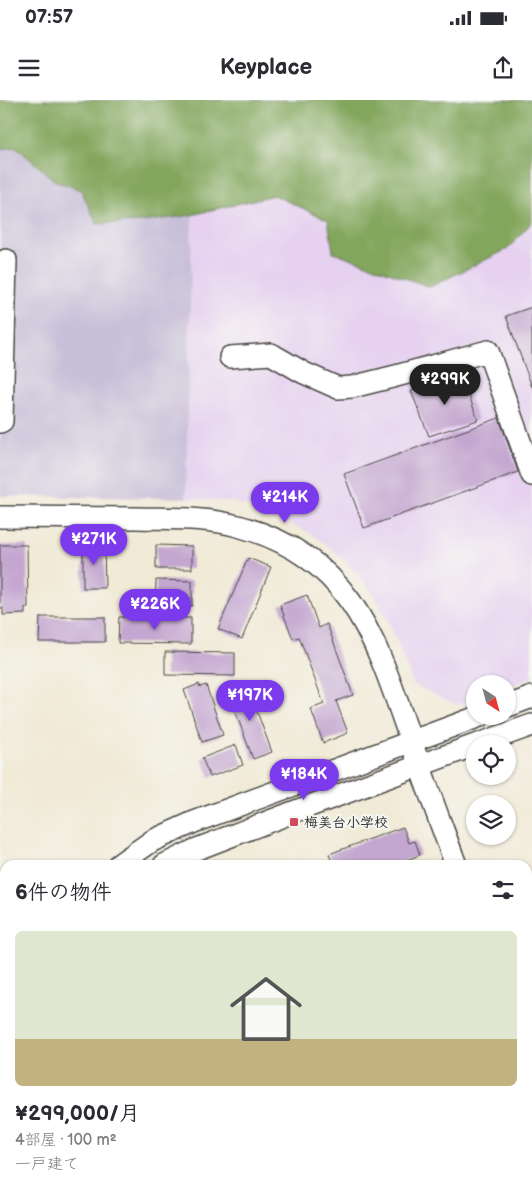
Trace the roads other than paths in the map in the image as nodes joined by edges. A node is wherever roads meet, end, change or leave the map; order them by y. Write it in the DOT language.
graph roads {
  1 [pos="4,251"];
  2 [pos="230,357"];
  3 [pos="2,380"];
  4 [pos="0,422"];
  5 [pos="532,475"];
  6 [pos="0,517"];
  7 [pos="532,697"];
  8 [pos="516,703"];
  9 [pos="466,721"];
  10 [pos="532,725"];
  11 [pos="504,735"];
  12 [pos="411,742"];
  13 [pos="466,748"];
  14 [pos="420,764"];
  15 [pos="125,860"];
  16 [pos="175,860"];
  17 [pos="454,860"];
  1 -- 3 [label="street"];
  2 -- 5 [label="street"];
  3 -- 4 [label="street"];
  6 -- 12 [label="street"];
  7 -- 8 [label="street"];
  9 -- 12 [label="street"];
  10 -- 11 [label="street"];
  12 -- 14 [label="street"];
  12 -- 15 [label="street"];
  13 -- 14 [label="street"];
  14 -- 16 [label="street"];
  14 -- 17 [label="street"];
}
